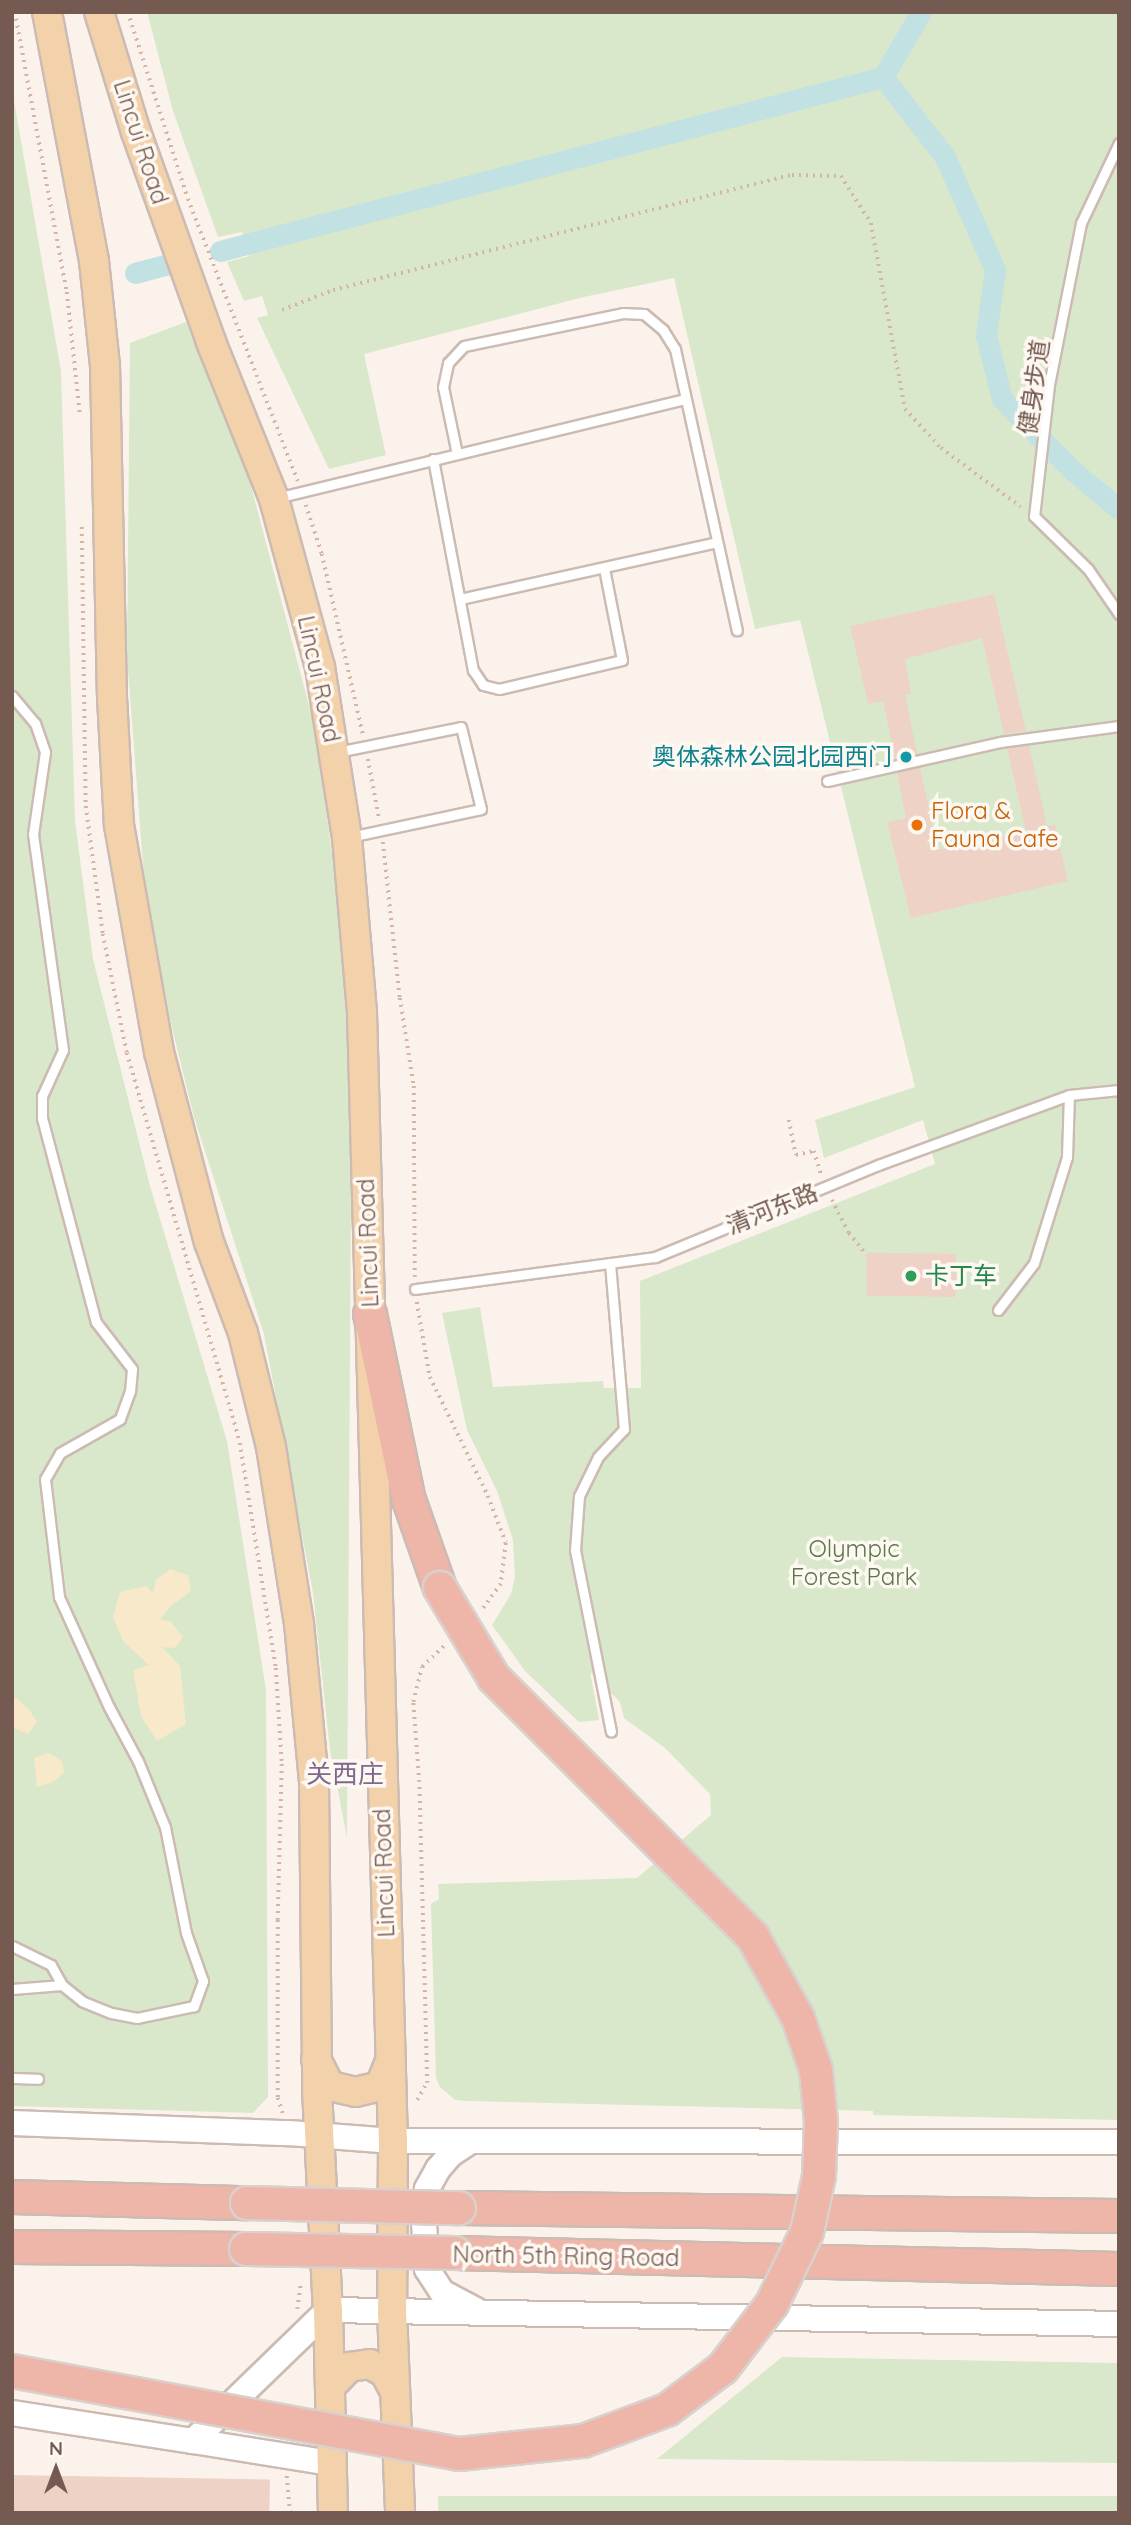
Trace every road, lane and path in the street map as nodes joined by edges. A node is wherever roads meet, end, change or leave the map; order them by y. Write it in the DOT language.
graph roads {
  1 [pos="47,12"];
  2 [pos="99,12"];
  3 [pos="1119,143"];
  4 [pos="282,310"];
  5 [pos="685,399"];
  6 [pos="457,454"];
  7 [pos="433,460"];
  8 [pos="274,499"];
  9 [pos="1034,516"];
  10 [pos="717,542"];
  11 [pos="604,568"];
  12 [pos="460,599"];
  13 [pos="1119,614"];
  14 [pos="737,630"];
  15 [pos="12,696"];
  16 [pos="1119,726"];
  17 [pos="336,752"];
  18 [pos="827,781"];
  19 [pos="347,837"];
  20 [pos="1119,1090"];
  21 [pos="1069,1095"];
  22 [pos="789,1120"];
  23 [pos="825,1187"];
  24 [pos="867,1255"];
  25 [pos="610,1263"];
  26 [pos="415,1289"];
  27 [pos="998,1311"];
  28 [pos="370,1314"];
  29 [pos="611,1731"];
  30 [pos="12,1946"];
  31 [pos="62,1985"];
  32 [pos="12,1989"];
  33 [pos="316,2059"];
  34 [pos="390,2060"];
  35 [pos="12,2078"];
  36 [pos="38,2079"];
  37 [pos="12,2123"];
  38 [pos="320,2138"];
  39 [pos="393,2141"];
  40 [pos="471,2141"];
  41 [pos="1119,2142"];
  42 [pos="12,2197"];
  43 [pos="1119,2216"];
  44 [pos="12,2247"];
  45 [pos="1119,2269"];
  46 [pos="328,2310"];
  47 [pos="392,2311"];
  48 [pos="482,2313"];
  49 [pos="1119,2324"];
  50 [pos="12,2371"];
  51 [pos="330,2387"];
  52 [pos="395,2392"];
  53 [pos="12,2413"];
  54 [pos="193,2441"];
  55 [pos="331,2463"];
  56 [pos="333,2513"];
  57 [pos="400,2513"];
  1 -- 33 [label="main road"];
  2 -- 8 [label="main road, Lincui Road"];
  3 -- 9 [label="lane"];
  4 -- 9 [label="path"];
  5 -- 6 [label="lane"];
  5 -- 6 [label="lane"];
  5 -- 10 [label="lane"];
  6 -- 7 [label="lane"];
  7 -- 8 [label="lane"];
  7 -- 12 [label="lane"];
  8 -- 17 [label="main road, Lincui Road"];
  9 -- 13 [label="lane"];
  10 -- 11 [label="lane"];
  10 -- 14 [label="lane"];
  11 -- 12 [label="lane"];
  11 -- 12 [label="lane"];
  15 -- 31 [label="lane"];
  16 -- 18 [label="lane"];
  17 -- 19 [label="main road, Lincui Road"];
  17 -- 19 [label="lane"];
  19 -- 28 [label="main road, Lincui Road"];
  20 -- 21 [label="lane, 清河东路"];
  21 -- 23 [label="lane, 清河东路"];
  21 -- 27 [label="lane"];
  22 -- 23 [label="path"];
  23 -- 24 [label="path"];
  23 -- 25 [label="lane, 清河东路"];
  25 -- 26 [label="lane, 清河东路"];
  25 -- 29 [label="lane"];
  28 -- 34 [label="main road, Lincui Road"];
  28 -- 50 [label="highway, bridge"];
  30 -- 31 [label="lane"];
  31 -- 32 [label="lane"];
  33 -- 34 [label="main road"];
  33 -- 38 [label="main road"];
  34 -- 39 [label="main road, Lincui Road"];
  35 -- 36 [label="lane"];
  37 -- 38 [label="street"];
  38 -- 39 [label="street"];
  38 -- 46 [label="main road"];
  39 -- 40 [label="street"];
  39 -- 47 [label="main road, Lincui Road"];
  40 -- 41 [label="street"];
  40 -- 48 [label="street"];
  42 -- 43 [label="highway, North 5th Ring Road, bridge"];
  44 -- 45 [label="highway, North 5th Ring Road, bridge"];
  46 -- 47 [label="street"];
  46 -- 51 [label="main road"];
  46 -- 54 [label="street"];
  47 -- 48 [label="street"];
  47 -- 52 [label="main road, Lincui Road"];
  48 -- 49 [label="street"];
  51 -- 52 [label="main road"];
  51 -- 55 [label="main road"];
  52 -- 57 [label="main road, Lincui Road"];
  53 -- 54 [label="street"];
  54 -- 55 [label="street"];
  55 -- 56 [label="main road"];
}
